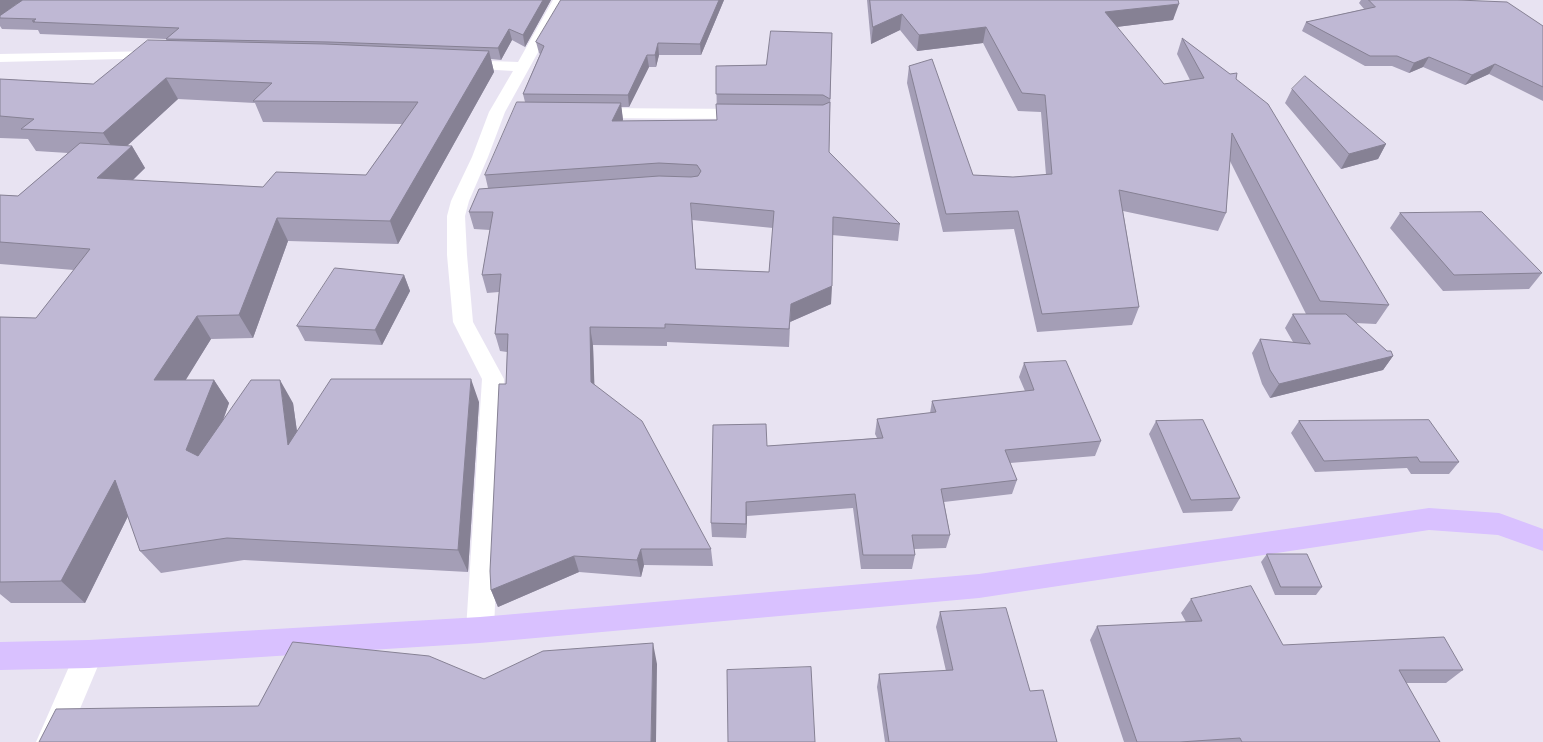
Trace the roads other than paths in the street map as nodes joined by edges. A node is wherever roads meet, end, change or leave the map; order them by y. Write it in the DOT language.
graph roads {
  1 [pos="560,0"];
  2 [pos="174,56"];
  3 [pos="0,58"];
  4 [pos="452,64"];
  5 [pos="523,67"];
  6 [pos="576,113"];
  7 [pos="759,114"];
  8 [pos="1543,540"];
  9 [pos="480,630"];
  10 [pos="90,654"];
  11 [pos="0,656"];
  12 [pos="51,742"];
  1 -- 5 [label="street"];
  2 -- 3 [label="street"];
  4 -- 5 [label="street"];
  5 -- 9 [label="street"];
  6 -- 7 [label="street"];
  8 -- 9 [label="street"];
  9 -- 10 [label="street"];
  10 -- 11 [label="street"];
  10 -- 12 [label="street"];
}
